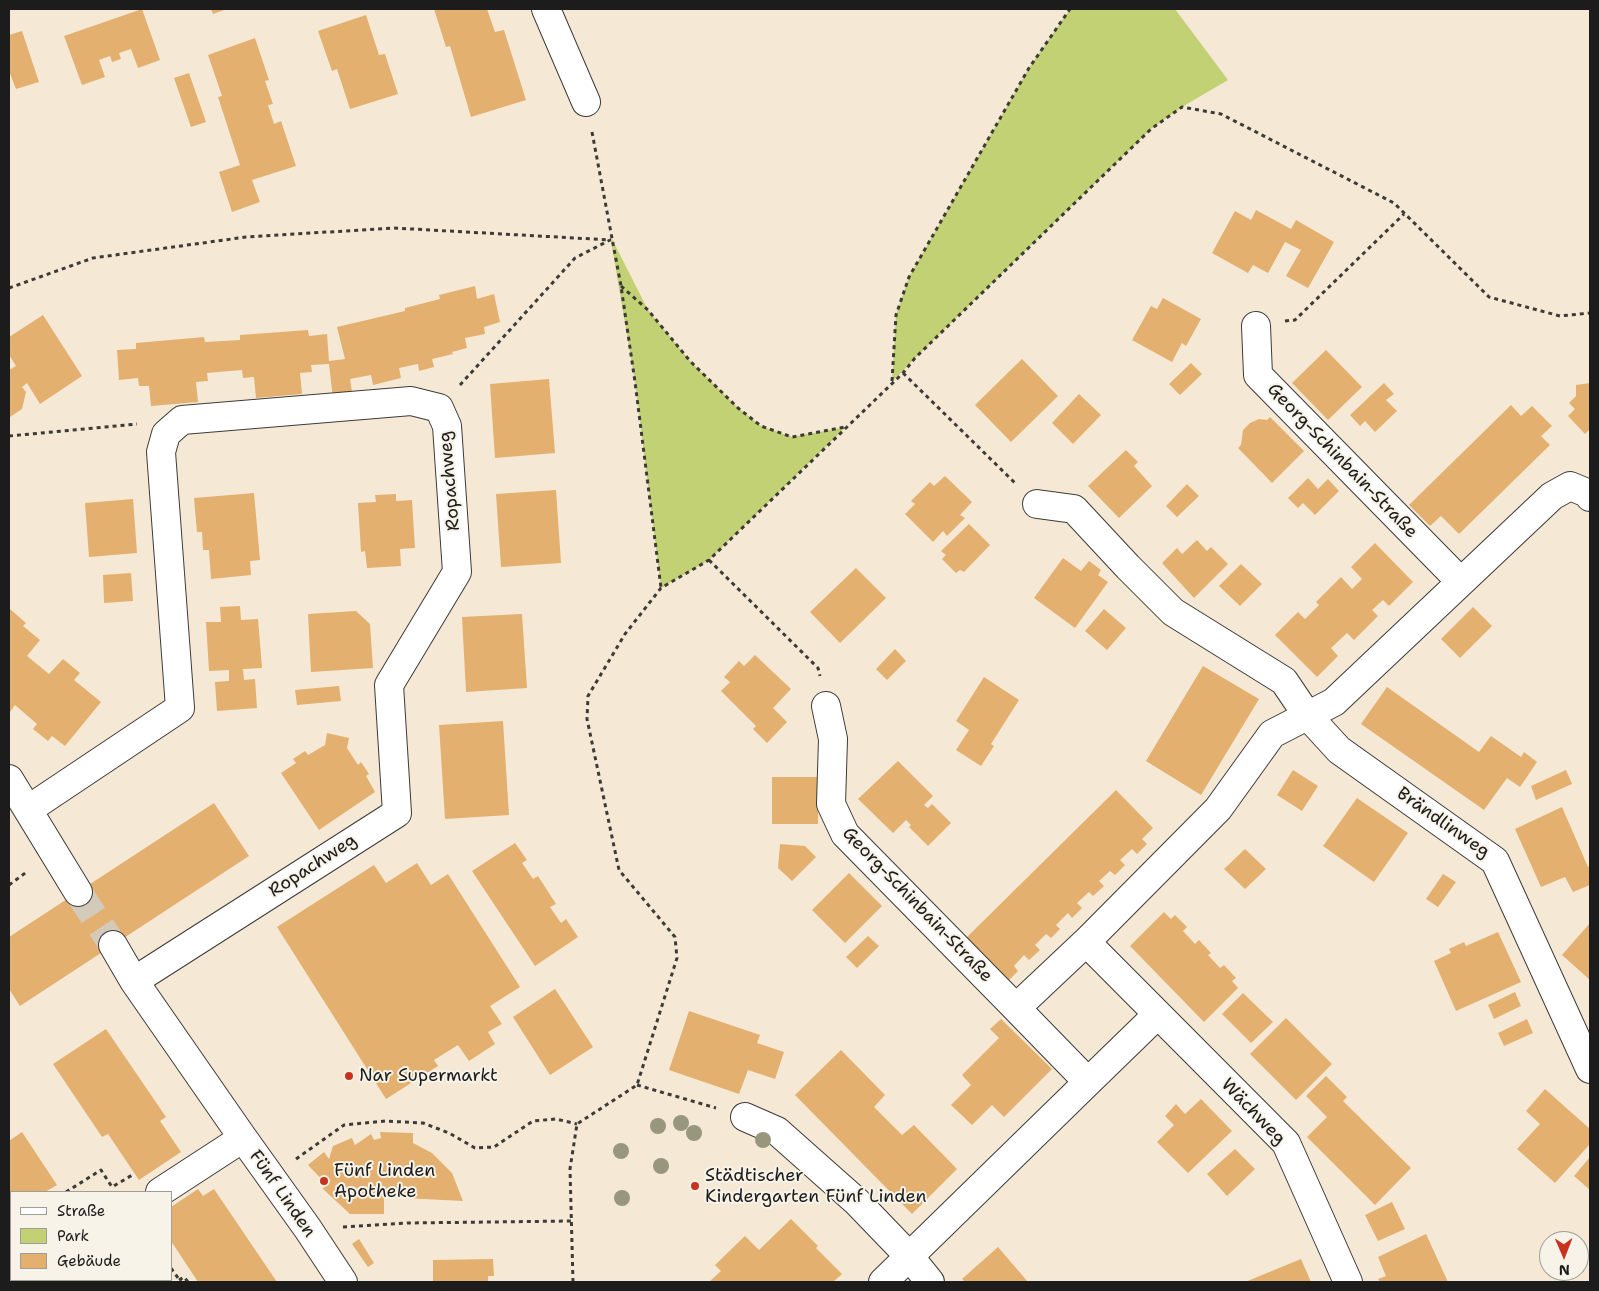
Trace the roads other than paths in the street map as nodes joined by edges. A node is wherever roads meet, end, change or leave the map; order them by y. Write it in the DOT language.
graph roads {
  1 [pos="546,9"];
  2 [pos="586,102"];
  3 [pos="1256,326"];
  4 [pos="1590,497"];
  5 [pos="1036,504"];
  6 [pos="1461,582"];
  7 [pos="826,706"];
  8 [pos="1307,715"];
  9 [pos="9,779"];
  10 [pos="28,809"];
  11 [pos="78,892"];
  12 [pos="1086,942"];
  13 [pos="113,945"];
  14 [pos="134,981"];
  15 [pos="1016,1008"];
  16 [pos="1158,1015"];
  17 [pos="1590,1069"];
  18 [pos="1088,1082"];
  19 [pos="745,1116"];
  20 [pos="243,1138"];
  21 [pos="162,1191"];
  22 [pos="909,1256"];
  23 [pos="343,1282"];
  24 [pos="883,1282"];
  25 [pos="930,1282"];
  26 [pos="1348,1282"];
  1 -- 2 [label="street"];
  3 -- 6 [label="street, Georg-Schinbain-Straße"];
  4 -- 6 [label="street"];
  5 -- 8 [label="street"];
  6 -- 8 [label="street"];
  7 -- 15 [label="street, Georg-Schinbain-Straße"];
  8 -- 12 [label="street"];
  8 -- 17 [label="street, Brändlinweg"];
  9 -- 10 [label="street"];
  10 -- 11 [label="street"];
  10 -- 14 [label="street, Ropachweg"];
  12 -- 15 [label="street"];
  12 -- 16 [label="street"];
  13 -- 14 [label="street"];
  14 -- 20 [label="street"];
  15 -- 18 [label="street, Georg-Schinbain-Straße"];
  16 -- 18 [label="street"];
  16 -- 26 [label="street, Wächweg"];
  18 -- 22 [label="street"];
  19 -- 22 [label="street"];
  20 -- 21 [label="street, Fünf Linden"];
  20 -- 23 [label="street, Fünf Linden"];
  22 -- 24 [label="street"];
  22 -- 25 [label="street"];
}
